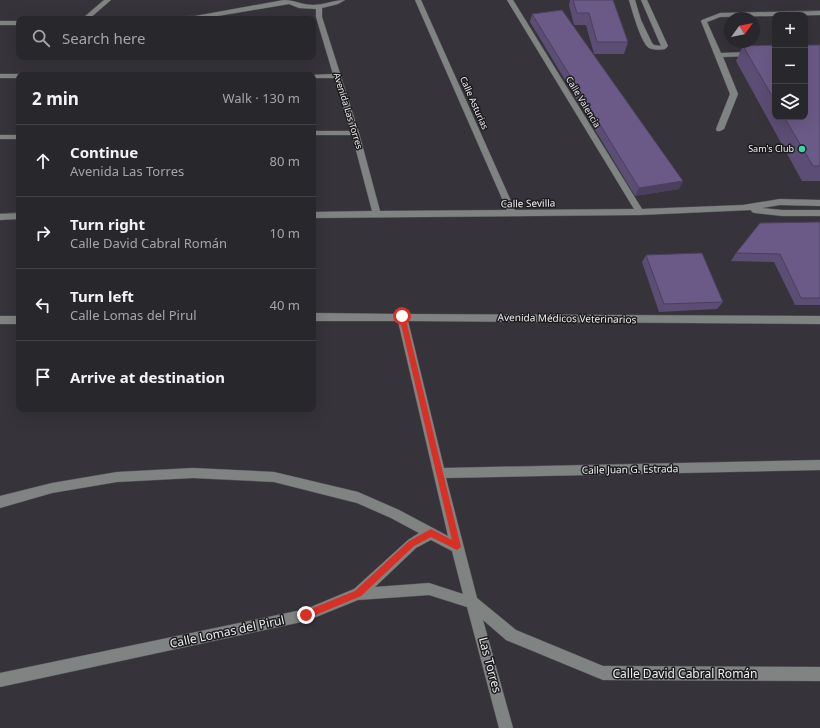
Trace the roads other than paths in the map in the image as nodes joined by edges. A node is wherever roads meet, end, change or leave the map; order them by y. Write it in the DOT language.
graph roads {
  1 [pos="108,0"];
  2 [pos="342,0"];
  3 [pos="418,0"];
  4 [pos="510,0"];
  5 [pos="632,0"];
  6 [pos="644,0"];
  7 [pos="288,1"];
  8 [pos="320,7"];
  9 [pos="635,10"];
  10 [pos="648,10"];
  11 [pos="820,13"];
  12 [pos="89,16"];
  13 [pos="206,16"];
  14 [pos="0,23"];
  15 [pos="16,23"];
  16 [pos="772,53"];
  17 [pos="719,55"];
  18 [pos="0,76"];
  19 [pos="16,76"];
  20 [pos="316,76"];
  21 [pos="336,76"];
  22 [pos="720,129"];
  23 [pos="355,132"];
  24 [pos="316,133"];
  25 [pos="16,137"];
  26 [pos="0,138"];
  27 [pos="820,203"];
  28 [pos="743,208"];
  29 [pos="640,212"];
  30 [pos="820,213"];
  31 [pos="513,214"];
  32 [pos="316,215"];
  33 [pos="377,215"];
  34 [pos="0,216"];
  35 [pos="16,216"];
  36 [pos="402,316"];
  37 [pos="316,317"];
  38 [pos="0,320"];
  39 [pos="16,320"];
  40 [pos="820,320"];
  41 [pos="820,465"];
  42 [pos="440,473"];
  43 [pos="0,502"];
  44 [pos="431,533"];
  45 [pos="457,547"];
  46 [pos="358,594"];
  47 [pos="473,603"];
  48 [pos="820,674"];
  49 [pos="0,680"];
  50 [pos="506,728"];
  1 -- 12 [label="street"];
  2 -- 8 [label="street"];
  3 -- 31 [label="street, Calle Asturias"];
  4 -- 29 [label="street, Calle Valencia"];
  5 -- 9 [label="street"];
  6 -- 10 [label="street"];
  7 -- 8 [label="street"];
  7 -- 13 [label="street"];
  8 -- 21 [label="street, Avenida Las Torres"];
  9 -- 10 [label="street"];
  9 -- 10 [label="street"];
  11 -- 17 [label="street"];
  14 -- 15 [label="street"];
  16 -- 17 [label="street"];
  17 -- 22 [label="street"];
  18 -- 19 [label="street"];
  20 -- 21 [label="street"];
  21 -- 23 [label="street, Avenida Las Torres"];
  23 -- 24 [label="street"];
  23 -- 33 [label="street, Avenida Las Torres"];
  25 -- 26 [label="street"];
  27 -- 28 [label="street, Calle Sevilla"];
  28 -- 29 [label="street, Calle Sevilla"];
  28 -- 30 [label="street, Calle Sevilla"];
  29 -- 31 [label="street, Calle Sevilla"];
  31 -- 33 [label="street, Calle Sevilla"];
  32 -- 33 [label="street, Calle Sevilla"];
  34 -- 35 [label="street"];
  36 -- 37 [label="street, Avenida Médicos Veterinarios"];
  36 -- 40 [label="street, Avenida Médicos Veterinarios"];
  36 -- 42 [label="street"];
  38 -- 39 [label="street"];
  41 -- 42 [label="street, Calle Juan G. Estrada"];
  42 -- 45 [label="street"];
  43 -- 44 [label="street"];
  44 -- 45 [label="street"];
  44 -- 46 [label="street, Calle Lomas del Pirul"];
  45 -- 47 [label="street"];
  46 -- 47 [label="street"];
  46 -- 49 [label="street, Calle Lomas del Pirul"];
  47 -- 48 [label="street, Calle David Cabral Román"];
  47 -- 50 [label="street, Las Torres"];
}
